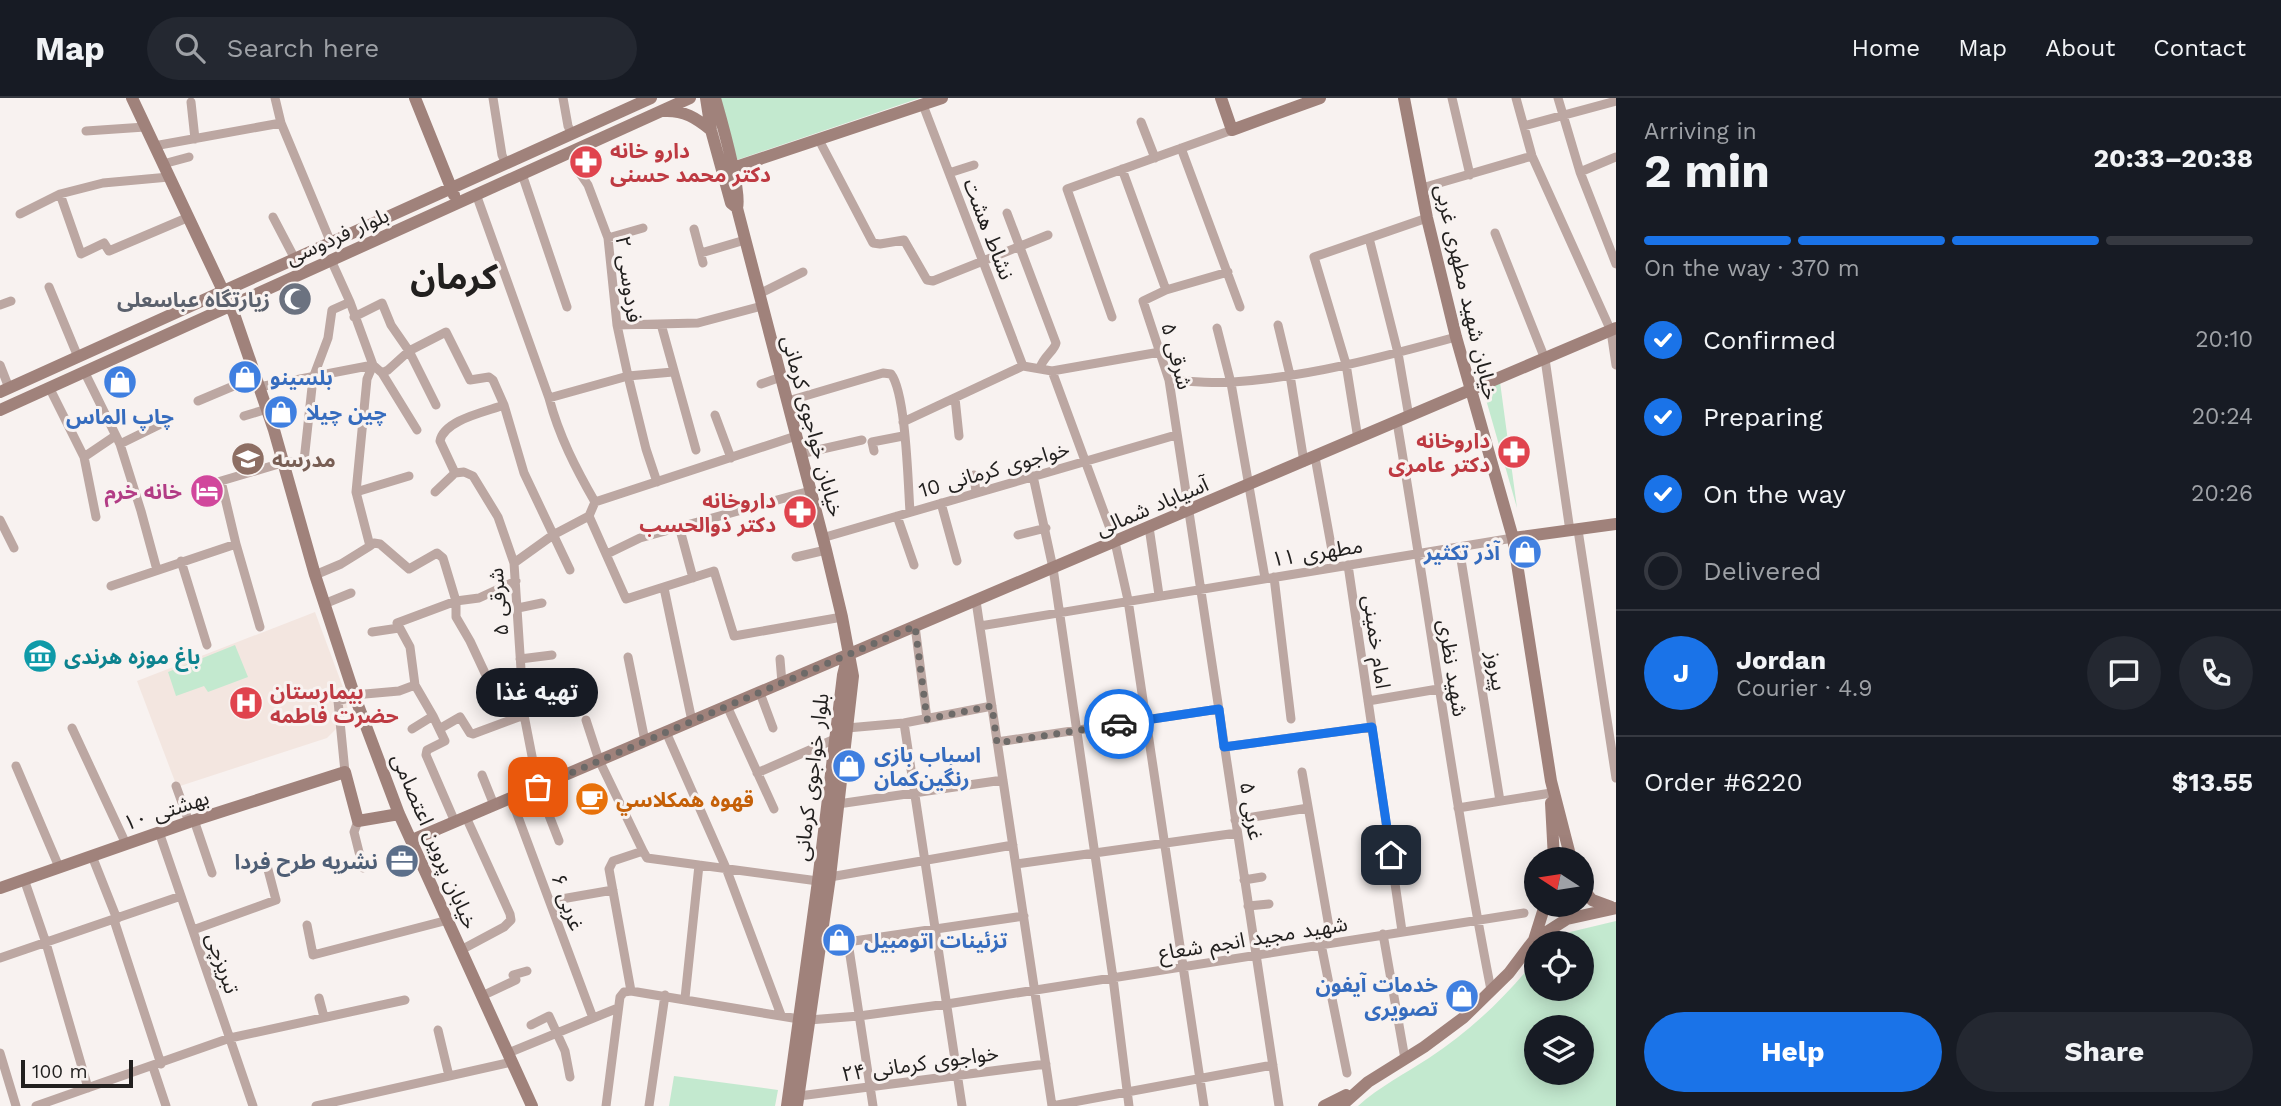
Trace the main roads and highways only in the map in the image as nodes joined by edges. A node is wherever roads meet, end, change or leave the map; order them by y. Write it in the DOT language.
graph roads {
  1 [pos="132,98"];
  2 [pos="415,98"];
  3 [pos="651,98"];
  4 [pos="690,98"];
  5 [pos="706,98"];
  6 [pos="715,98"];
  7 [pos="943,98"];
  8 [pos="1221,98"];
  9 [pos="1320,98"];
  10 [pos="1404,98"];
  11 [pos="660,111"];
  12 [pos="711,130"];
  13 [pos="733,168"];
  14 [pos="451,188"];
  15 [pos="457,203"];
  16 [pos="737,208"];
  17 [pos="223,291"];
  18 [pos="230,305"];
  19 [pos="1613,330"];
  20 [pos="5,390"];
  21 [pos="1470,391"];
  22 [pos="0,410"];
  23 [pos="1616,524"];
  24 [pos="1513,538"];
  25 [pos="848,655"];
  26 [pos="1551,788"];
  27 [pos="399,814"];
  28 [pos="412,840"];
  29 [pos="1553,847"];
  30 [pos="1568,847"];
  31 [pos="824,879"];
  32 [pos="0,888"];
  33 [pos="1594,901"];
  34 [pos="1615,908"];
  35 [pos="1548,931"];
  36 [pos="1524,953"];
  37 [pos="804,1019"];
  38 [pos="1356,1091"];
  39 [pos="798,1101"];
  40 [pos="532,1106"];
  41 [pos="787,1106"];
  42 [pos="1324,1106"];
  43 [pos="1340,1106"];
  1 -- 17 [label="main road, خیابان پروین اعتصامی"];
  2 -- 14 [label="main road"];
  3 -- 14 [label="main road, بلوار فردوسی"];
  4 -- 11 [label="main road, بلوار فردوسی"];
  5 -- 12 [label="main road"];
  6 -- 13 [label="main road"];
  7 -- 13 [label="main road"];
  8 -- 9 [label="main road"];
  10 -- 21 [label="main road, خیابان شهید مطهری غربی"];
  11 -- 12 [label="main road"];
  11 -- 15 [label="main road, بلوار فردوسی"];
  12 -- 16 [label="main road"];
  13 -- 16 [label="main road"];
  14 -- 15 [label="main road"];
  14 -- 17 [label="main road, بلوار فردوسی"];
  15 -- 18 [label="main road, بلوار فردوسی"];
  16 -- 25 [label="main road, خیابان خواجوی کرمانی"];
  17 -- 18 [label="main road, خیابان پروین اعتصامی"];
  17 -- 20 [label="main road, بلوار فردوسی"];
  18 -- 22 [label="main road, بلوار فردوسی"];
  18 -- 27 [label="main road, خیابان پروین اعتصامی"];
  19 -- 21 [label="main road, آسیاباد شمالی"];
  21 -- 24 [label="main road, خیابان شهید مطهری غربی"];
  21 -- 25 [label="main road, آسیاباد شمالی"];
  23 -- 24 [label="main road"];
  24 -- 26 [label="main road, خیابان شهید مطهری غربی"];
  25 -- 28 [label="main road, آسیاباد شمالی"];
  25 -- 31 [label="main road, بلوار خواجوی کرمانی"];
  25 -- 31 [label="main road, بلوار خواجوی کرمانی"];
  26 -- 29 [label="main road"];
  26 -- 30 [label="main road"];
  27 -- 28 [label="main road, خیابان پروین اعتصامی"];
  27 -- 32 [label="main road, بهشتی ۱۰"];
  28 -- 40 [label="main road, خیابان پروین اعتصامی"];
  31 -- 37 [label="main road, بلوار خواجوی کرمانی"];
  31 -- 37 [label="main road, بلوار خواجوی کرمانی"];
  33 -- 34 [label="main road"];
  34 -- 35 [label="main road"];
  36 -- 38 [label="main road"];
  37 -- 39 [label="main road, بلوار خواجوی کرمانی"];
  37 -- 41 [label="main road, بلوار خواجوی کرمانی"];
  38 -- 42 [label="main road"];
  38 -- 43 [label="main road"];
}
